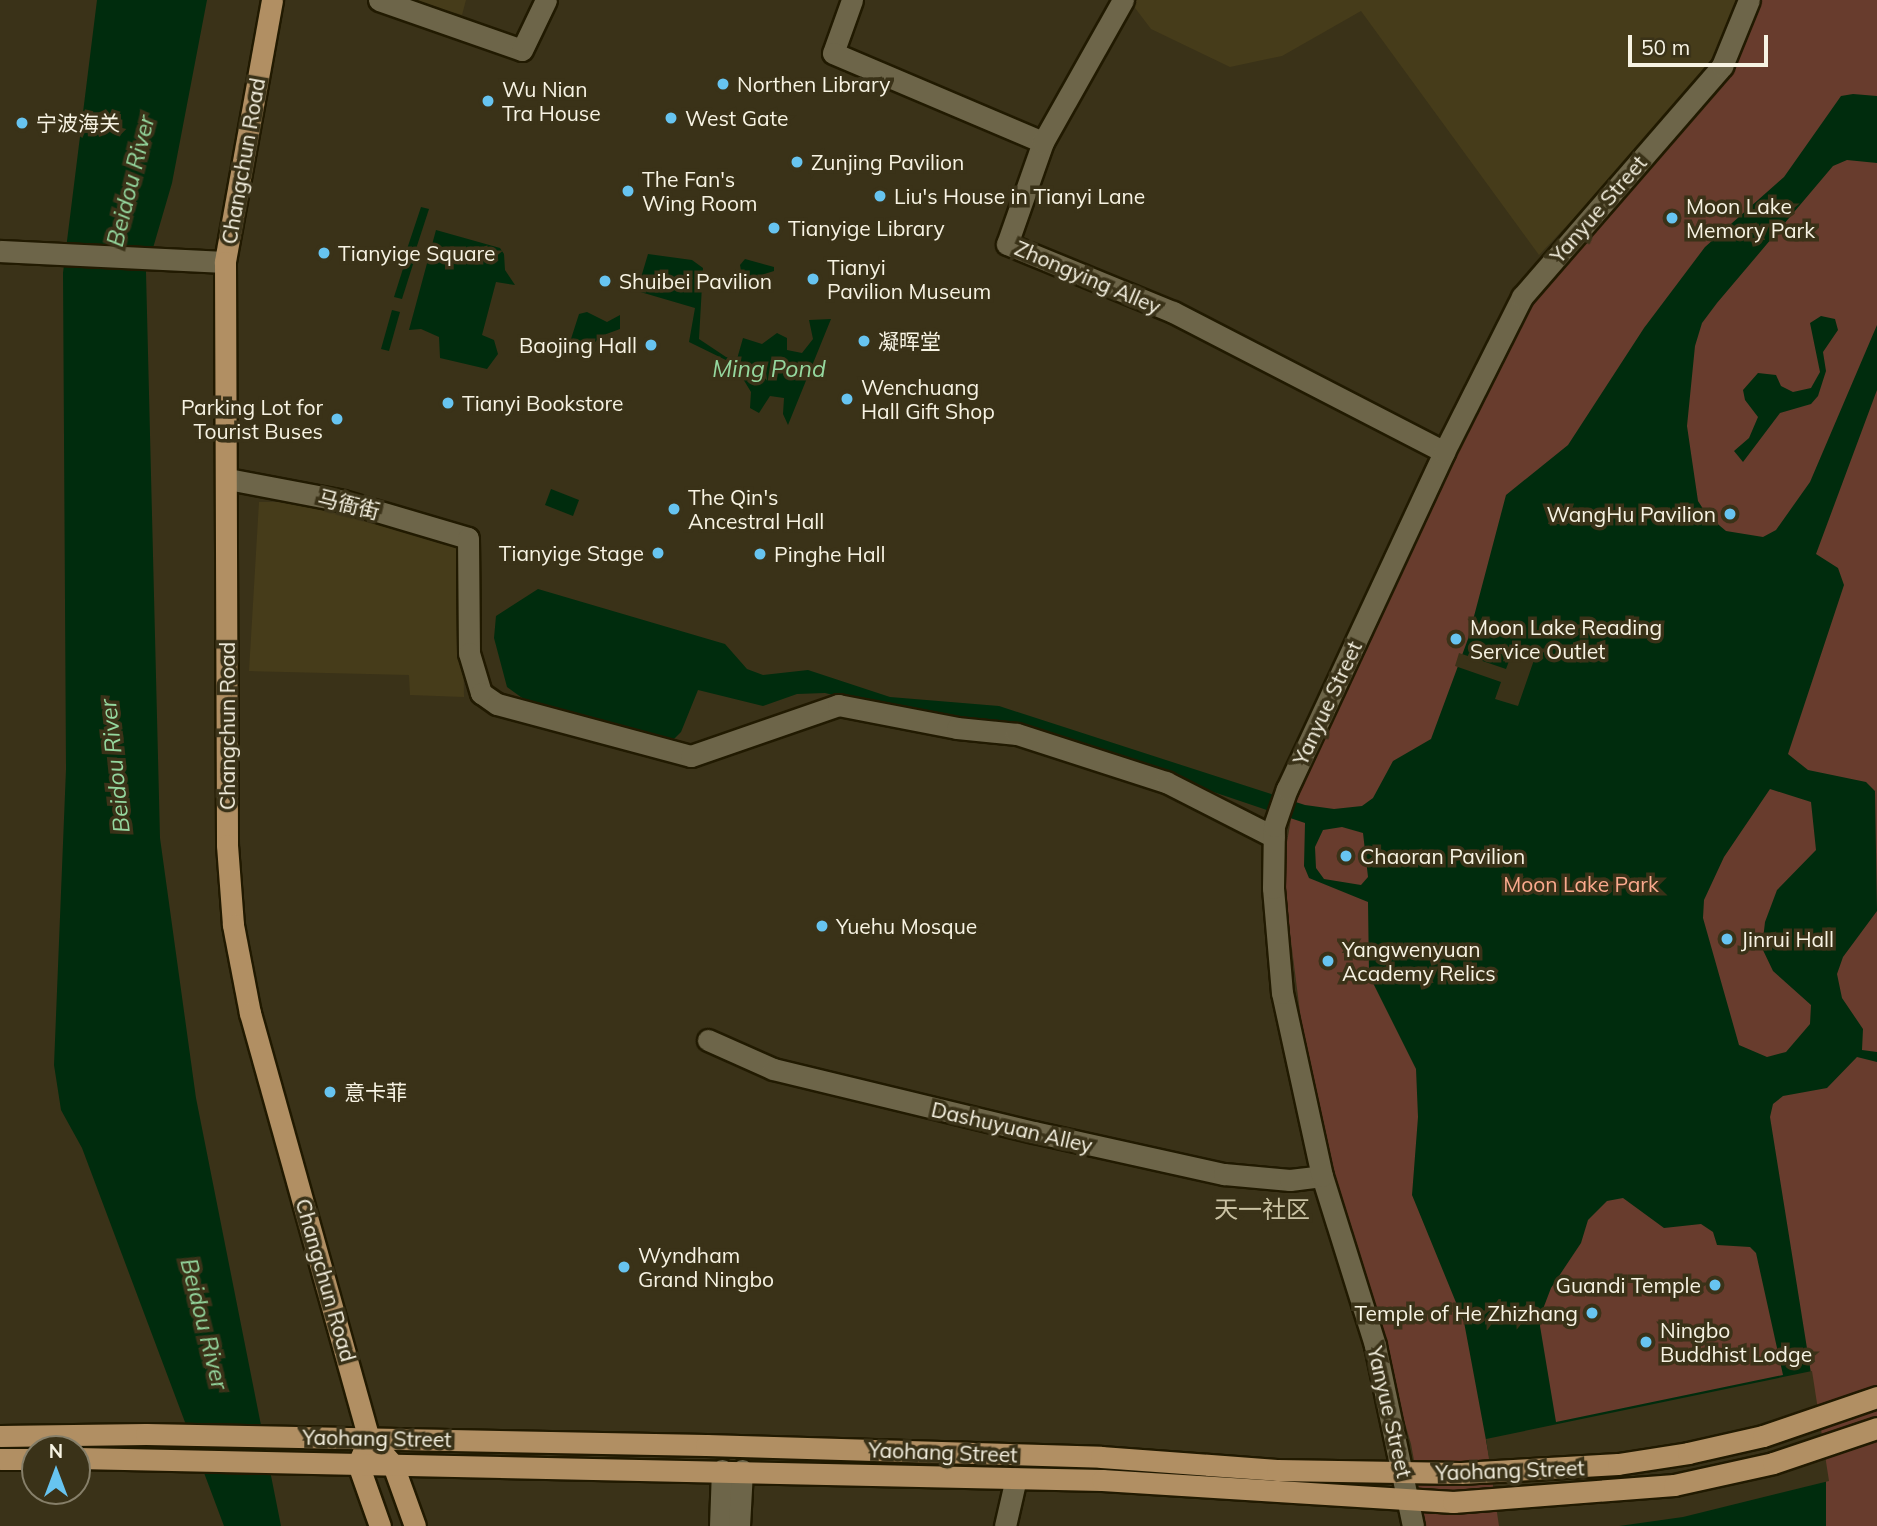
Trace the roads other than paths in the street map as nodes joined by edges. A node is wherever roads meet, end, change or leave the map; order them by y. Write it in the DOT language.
graph roads {
  1 [pos="272,0"];
  2 [pos="379,0"];
  3 [pos="547,0"];
  4 [pos="852,0"];
  5 [pos="1123,0"];
  6 [pos="1749,0"];
  7 [pos="1043,142"];
  8 [pos="0,251"];
  9 [pos="225,262"];
  10 [pos="1444,452"];
  11 [pos="228,479"];
  12 [pos="1274,831"];
  13 [pos="708,1040"];
  14 [pos="1322,1176"];
  15 [pos="1877,1398"];
  16 [pos="1877,1428"];
  17 [pos="0,1436"];
  18 [pos="366,1438"];
  19 [pos="91,1458"];
  20 [pos="0,1459"];
  21 [pos="21,1459"];
  22 [pos="358,1464"];
  23 [pos="393,1465"];
  24 [pos="732,1470"];
  25 [pos="1405,1473"];
  26 [pos="1016,1478"];
  27 [pos="1411,1502"];
  28 [pos="380,1526"];
  29 [pos="415,1526"];
  30 [pos="720,1526"];
  31 [pos="739,1526"];
  32 [pos="1005,1526"];
  33 [pos="1413,1526"];
  1 -- 9 [label="main road, Changchun Road"];
  2 -- 3 [label="street"];
  4 -- 7 [label="street"];
  5 -- 7 [label="street"];
  6 -- 10 [label="street, Yanyue Street"];
  7 -- 10 [label="street, Zhongying Alley"];
  8 -- 9 [label="street"];
  9 -- 11 [label="main road, Changchun Road"];
  10 -- 12 [label="street, Yanyue Street"];
  11 -- 12 [label="street, 马衙街"];
  11 -- 18 [label="main road, Changchun Road"];
  12 -- 14 [label="street, Yanyue Street"];
  13 -- 14 [label="street, Dashuyuan Alley"];
  14 -- 25 [label="street, Yanyue Street"];
  15 -- 25 [label="main road, Yaohang Street"];
  16 -- 27 [label="main road, Yaohang Street"];
  17 -- 18 [label="main road, Yaohang Street"];
  18 -- 22 [label="main road"];
  18 -- 23 [label="main road, Changchun Road"];
  18 -- 25 [label="main road, Yaohang Street"];
  19 -- 22 [label="main road, Yaohang Street"];
  20 -- 21 [label="main road"];
  22 -- 23 [label="main road, Yaohang Street"];
  22 -- 28 [label="main road"];
  23 -- 24 [label="main road, Yaohang Street"];
  23 -- 29 [label="main road, Changchun Road"];
  24 -- 26 [label="main road, Yaohang Street"];
  24 -- 30 [label="street"];
  24 -- 31 [label="street"];
  25 -- 27 [label="street, Yanyue Street"];
  26 -- 27 [label="main road, Yaohang Street"];
  26 -- 32 [label="street"];
  27 -- 33 [label="street, Yanyue Street"];
}
